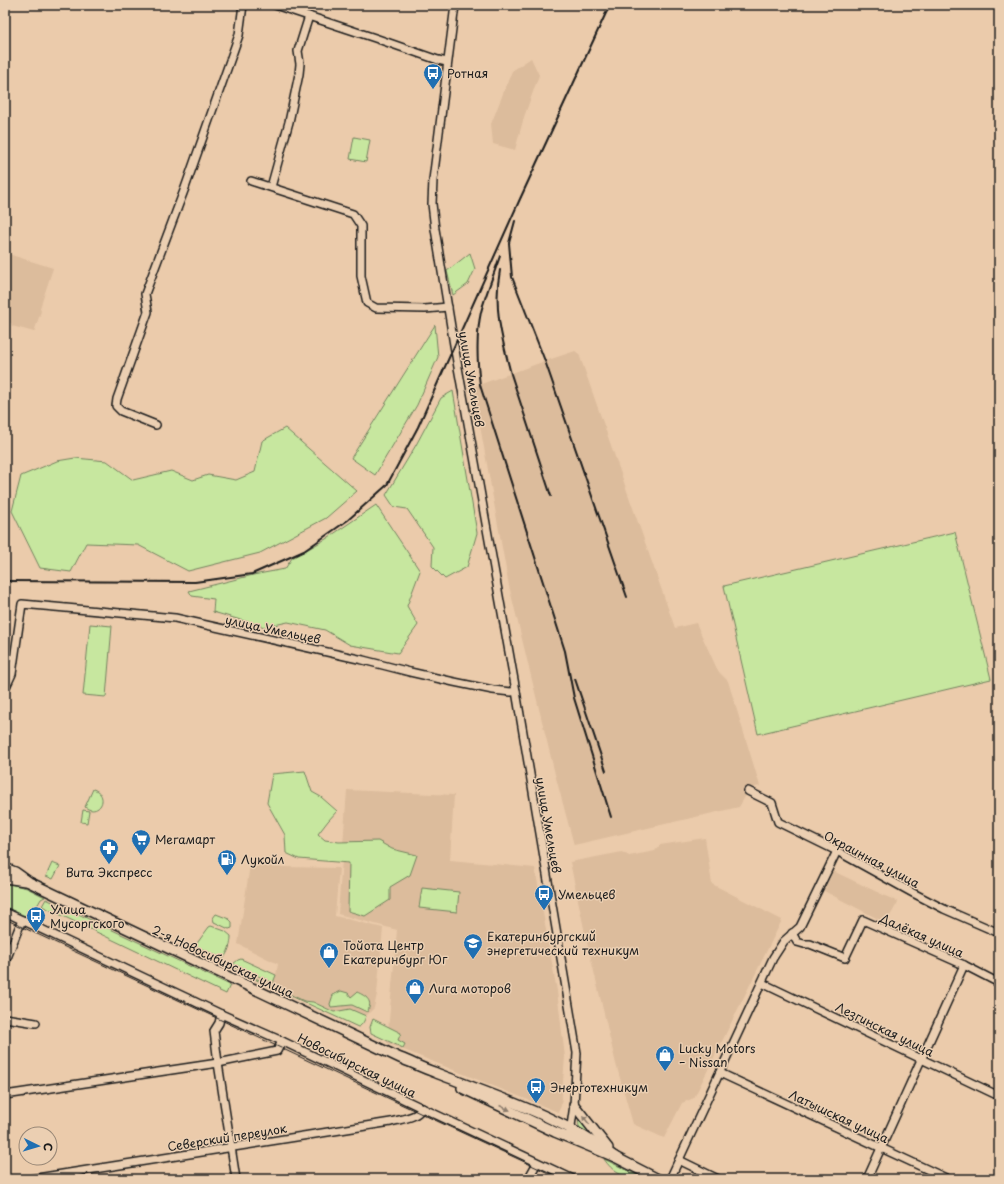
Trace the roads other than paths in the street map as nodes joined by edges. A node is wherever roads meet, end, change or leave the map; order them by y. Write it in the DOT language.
graph roads {
  1 [pos="243,5"];
  2 [pos="276,5"];
  3 [pos="455,5"];
  4 [pos="309,16"];
  5 [pos="447,62"];
  6 [pos="251,181"];
  7 [pos="271,187"];
  8 [pos="448,307"];
  9 [pos="156,425"];
  10 [pos="5,689"];
  11 [pos="516,691"];
  12 [pos="748,791"];
  13 [pos="837,851"];
  14 [pos="5,868"];
  15 [pos="5,878"];
  16 [pos="29,882"];
  17 [pos="5,912"];
  18 [pos="22,920"];
  19 [pos="792,933"];
  20 [pos="999,934"];
  21 [pos="5,963"];
  22 [pos="964,965"];
  23 [pos="762,982"];
  24 [pos="999,983"];
  25 [pos="221,1014"];
  26 [pos="5,1018"];
  27 [pos="36,1023"];
  28 [pos="282,1041"];
  29 [pos="922,1058"];
  30 [pos="218,1063"];
  31 [pos="720,1073"];
  32 [pos="5,1095"];
  33 [pos="999,1096"];
  34 [pos="574,1105"];
  35 [pos="422,1108"];
  36 [pos="570,1133"];
  37 [pos="231,1148"];
  38 [pos="881,1148"];
  39 [pos="615,1157"];
  40 [pos="679,1160"];
  41 [pos="537,1163"];
  42 [pos="31,1179"];
  43 [pos="236,1179"];
  44 [pos="528,1179"];
  45 [pos="573,1179"];
  46 [pos="658,1179"];
  47 [pos="670,1179"];
  48 [pos="718,1179"];
  49 [pos="867,1179"];
  50 [pos="948,1179"];
  1 -- 9 [label="street"];
  2 -- 4 [label="street"];
  3 -- 5 [label="street, улица Умельцев"];
  4 -- 5 [label="street"];
  4 -- 7 [label="street"];
  5 -- 8 [label="street, улица Умельцев"];
  6 -- 7 [label="street"];
  7 -- 8 [label="street"];
  8 -- 11 [label="street, улица Умельцев"];
  10 -- 11 [label="street, улица Умельцев"];
  11 -- 34 [label="street, улица Умельцев"];
  12 -- 13 [label="street, Окраинная улица"];
  13 -- 19 [label="street"];
  13 -- 20 [label="street, Окраинная улица"];
  14 -- 16 [label="main road, 2-я Новосибирская улица"];
  15 -- 16 [label="main road"];
  16 -- 36 [label="main road, 2-я Новосибирская улица"];
  17 -- 18 [label="street"];
  18 -- 21 [label="street"];
  18 -- 25 [label="street"];
  19 -- 22 [label="street, Далёкая улица"];
  19 -- 23 [label="street"];
  22 -- 24 [label="street, Далёкая улица"];
  22 -- 29 [label="street"];
  23 -- 29 [label="street, Лезгинская улица"];
  23 -- 31 [label="street"];
  25 -- 28 [label="street"];
  25 -- 30 [label="street"];
  26 -- 27 [label="street"];
  28 -- 30 [label="street, Новосибирская улица"];
  28 -- 35 [label="street, Новосибирская улица"];
  29 -- 33 [label="street, Лезгинская улица"];
  29 -- 38 [label="street"];
  30 -- 32 [label="street, Новосибирская улица"];
  30 -- 37 [label="street"];
  31 -- 38 [label="street, Латышская улица"];
  31 -- 40 [label="street"];
  34 -- 36 [label="street, улица Умельцев"];
  39 -- 34 [label="main road, one-way"];
  35 -- 37 [label="street, Северский переулок"];
  35 -- 41 [label="street, Новосибирская улица"];
  36 -- 39 [label="main road, 2-я Новосибирская улица"];
  37 -- 42 [label="street, Северский переулок"];
  37 -- 43 [label="street"];
  38 -- 49 [label="street"];
  38 -- 50 [label="street, Латышская улица"];
  39 -- 46 [label="main road, 2-я Новосибирская улица"];
  40 -- 47 [label="street"];
  40 -- 48 [label="street"];
  41 -- 44 [label="street"];
  41 -- 45 [label="street, Новосибирская улица"];
}
